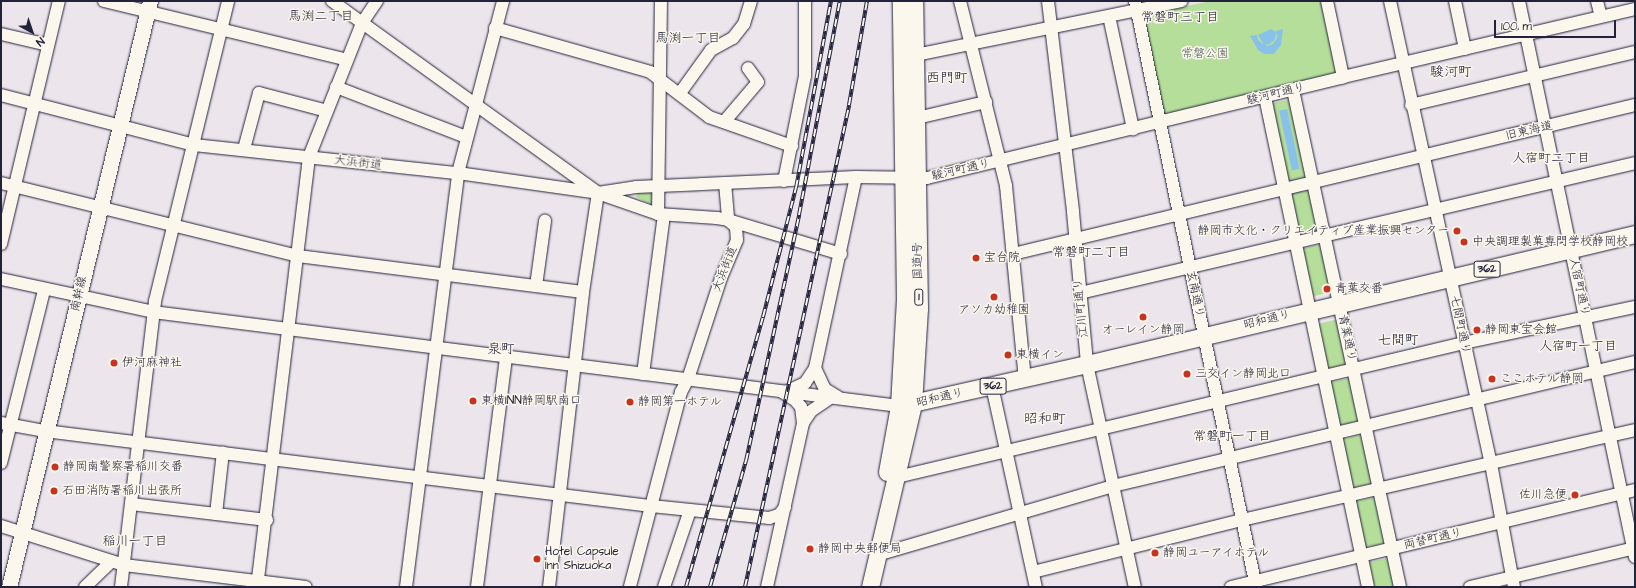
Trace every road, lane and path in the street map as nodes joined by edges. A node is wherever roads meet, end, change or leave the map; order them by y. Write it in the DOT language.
graph roads {
  1 [pos="59,1"];
  2 [pos="104,1"];
  3 [pos="228,1"];
  4 [pos="332,1"];
  5 [pos="377,1"];
  6 [pos="503,1"];
  7 [pos="661,1"];
  8 [pos="751,1"];
  9 [pos="804,1"];
  10 [pos="901,1"];
  11 [pos="914,1"];
  12 [pos="960,1"];
  13 [pos="1048,1"];
  14 [pos="1182,1"];
  15 [pos="1327,1"];
  16 [pos="1390,1"];
  17 [pos="1455,1"];
  18 [pos="1519,1"];
  19 [pos="1597,1"];
  20 [pos="149,6"];
  21 [pos="1135,6"];
  22 [pos="1635,9"];
  23 [pos="1109,16"];
  24 [pos="1600,17"];
  25 [pos="362,23"];
  26 [pos="1052,27"];
  27 [pos="495,28"];
  28 [pos="221,30"];
  29 [pos="1,34"];
  30 [pos="1526,35"];
  31 [pos="971,44"];
  32 [pos="48,45"];
  33 [pos="1465,49"];
  34 [pos="1635,52"];
  35 [pos="916,55"];
  36 [pos="347,60"];
  37 [pos="1403,64"];
  38 [pos="748,68"];
  39 [pos="1535,76"];
  40 [pos="1343,77"];
  41 [pos="659,78"];
  42 [pos="336,86"];
  43 [pos="1293,90"];
  44 [pos="680,93"];
  45 [pos="1,95"];
  46 [pos="1265,97"];
  47 [pos="986,102"];
  48 [pos="35,103"];
  49 [pos="475,103"];
  50 [pos="1411,104"];
  51 [pos="1635,105"];
  52 [pos="327,111"];
  53 [pos="917,118"];
  54 [pos="724,122"];
  55 [pos="1159,123"];
  56 [pos="119,125"];
  57 [pos="1547,127"];
  58 [pos="1133,129"];
  59 [pos="466,137"];
  60 [pos="194,145"];
  61 [pos="792,146"];
  62 [pos="1064,146"];
  63 [pos="244,149"];
  64 [pos="1422,156"];
  65 [pos="309,157"];
  66 [pos="1000,161"];
  67 [pos="1635,163"];
  68 [pos="458,173"];
  69 [pos="856,177"];
  70 [pos="910,178"];
  71 [pos="784,181"];
  72 [pos="1558,181"];
  73 [pos="1312,182"];
  74 [pos="1,183"];
  75 [pos="726,184"];
  76 [pos="15,186"];
  77 [pos="659,186"];
  78 [pos="1285,188"];
  79 [pos="598,194"];
  80 [pos="100,207"];
  81 [pos="1434,210"];
  82 [pos="1178,213"];
  83 [pos="660,215"];
  84 [pos="545,220"];
  85 [pos="728,220"];
  86 [pos="172,225"];
  87 [pos="1635,234"];
  88 [pos="1324,236"];
  89 [pos="1074,237"];
  90 [pos="1297,243"];
  91 [pos="1,244"];
  92 [pos="1571,249"];
  93 [pos="841,254"];
  94 [pos="1013,254"];
  95 [pos="298,256"];
  96 [pos="1189,267"];
  97 [pos="444,274"];
  98 [pos="1449,278"];
  99 [pos="1,279"];
  100 [pos="536,286"];
  101 [pos="44,290"];
  102 [pos="583,292"];
  103 [pos="1080,293"];
  104 [pos="79,296"];
  105 [pos="1340,303"];
  106 [pos="1635,307"];
  107 [pos="1310,310"];
  108 [pos="154,312"];
  109 [pos="1586,318"];
  110 [pos="288,329"];
  111 [pos="1204,335"];
  112 [pos="1464,343"];
  113 [pos="435,348"];
  114 [pos="506,357"];
  115 [pos="1635,362"];
  116 [pos="1087,364"];
  117 [pos="575,366"];
  118 [pos="815,368"];
  119 [pos="1354,371"];
  120 [pos="1597,371"];
  121 [pos="643,374"];
  122 [pos="1325,378"];
  123 [pos="688,379"];
  124 [pos="1024,379"];
  125 [pos="992,386"];
  126 [pos="783,390"];
  127 [pos="830,398"];
  128 [pos="844,400"];
  129 [pos="1476,400"];
  130 [pos="1218,401"];
  131 [pos="906,405"];
  132 [pos="803,423"];
  133 [pos="6,424"];
  134 [pos="1366,426"];
  135 [pos="1101,428"];
  136 [pos="1635,430"];
  137 [pos="45,431"];
  138 [pos="1337,433"];
  139 [pos="1611,436"];
  140 [pos="138,442"];
  141 [pos="223,452"];
  142 [pos="1008,452"];
  143 [pos="2,458"];
  144 [pos="1230,458"];
  145 [pos="274,459"];
  146 [pos="1491,464"];
  147 [pos="419,477"];
  148 [pos="897,477"];
  149 [pos="490,486"];
  150 [pos="1113,486"];
  151 [pos="1378,490"];
  152 [pos="1635,490"];
  153 [pos="560,493"];
  154 [pos="1622,493"];
  155 [pos="1351,497"];
  156 [pos="131,504"];
  157 [pos="651,506"];
  158 [pos="785,506"];
  159 [pos="690,510"];
  160 [pos="216,514"];
  161 [pos="1021,514"];
  162 [pos="769,518"];
  163 [pos="267,520"];
  164 [pos="1242,520"];
  165 [pos="1503,522"];
  166 [pos="1,526"];
  167 [pos="779,533"];
  168 [pos="21,534"];
  169 [pos="1391,548"];
  170 [pos="1126,549"];
  171 [pos="1634,551"];
  172 [pos="878,555"];
  173 [pos="1362,556"];
  174 [pos="118,563"];
  175 [pos="1033,572"];
  176 [pos="1513,582"];
  177 [pos="258,584"];
  178 [pos="1256,584"];
  179 [pos="9,587"];
  180 [pos="85,587"];
  181 [pos="121,587"];
  182 [pos="306,587"];
  183 [pos="406,587"];
  184 [pos="477,587"];
  185 [pos="549,587"];
  186 [pos="630,587"];
  187 [pos="664,587"];
  188 [pos="767,587"];
  189 [pos="858,587"];
  190 [pos="870,587"];
  191 [pos="1036,587"];
  192 [pos="1135,587"];
  193 [pos="1231,587"];
  194 [pos="1368,587"];
  195 [pos="1400,587"];
  196 [pos="1470,587"];
  1 -- 32 [label="street"];
  2 -- 20 [label="street"];
  3 -- 28 [label="street"];
  4 -- 25 [label="street, 大浜街道"];
  5 -- 25 [label="street"];
  6 -- 27 [label="street"];
  7 -- 41 [label="street"];
  8 -- 44 [label="street"];
  9 -- 61 [label="street"];
  10 -- 70 [label="highway, 国道1号 / 1"];
  11 -- 35 [label="highway, 国道1号 / 1"];
  12 -- 31 [label="street"];
  13 -- 26 [label="street, 江川町通り"];
  14 -- 21 [label="street"];
  15 -- 40 [label="street"];
  16 -- 37 [label="street, 七間町通り"];
  17 -- 33 [label="street"];
  18 -- 30 [label="street, 人宿町通り"];
  19 -- 24 [label="street"];
  20 -- 28 [label="street"];
  20 -- 56 [label="main road, 南幹線"];
  21 -- 23 [label="street"];
  21 -- 55 [label="street, 玄南通り"];
  22 -- 24 [label="street, 駿河町通り"];
  23 -- 26 [label="street"];
  23 -- 58 [label="street"];
  24 -- 30 [label="street, 駿河町通り"];
  25 -- 36 [label="street"];
  25 -- 49 [label="street, 大浜街道"];
  26 -- 31 [label="street"];
  26 -- 62 [label="street, 江川町通り"];
  27 -- 41 [label="street"];
  27 -- 49 [label="street"];
  28 -- 36 [label="street"];
  28 -- 60 [label="street"];
  29 -- 32 [label="street"];
  30 -- 33 [label="street, 駿河町通り"];
  30 -- 39 [label="street, 人宿町通り"];
  31 -- 35 [label="street"];
  31 -- 47 [label="street"];
  32 -- 48 [label="street"];
  33 -- 37 [label="street, 駿河町通り"];
  34 -- 39 [label="street"];
  35 -- 53 [label="highway, 国道1号 / 1"];
  36 -- 42 [label="street"];
  37 -- 40 [label="street, 駿河町通り"];
  37 -- 50 [label="street, 七間町通り"];
  38 -- 54 [label="street"];
  39 -- 50 [label="street"];
  39 -- 57 [label="street, 人宿町通り"];
  40 -- 43 [label="street, 駿河町通り"];
  41 -- 44 [label="street"];
  41 -- 77 [label="street"];
  42 -- 52 [label="street"];
  42 -- 59 [label="street"];
  43 -- 46 [label="street, 駿河町通り"];
  43 -- 73 [label="street, 青葉通り"];
  44 -- 54 [label="street"];
  45 -- 48 [label="street, 大浜街道"];
  46 -- 55 [label="street, 駿河町通り"];
  46 -- 78 [label="street"];
  47 -- 53 [label="street"];
  47 -- 66 [label="street"];
  48 -- 56 [label="street, 大浜街道"];
  48 -- 76 [label="street"];
  49 -- 59 [label="street"];
  49 -- 79 [label="street, 大浜街道"];
  50 -- 64 [label="street, 七間町通り"];
  51 -- 57 [label="street, 旧東海道"];
  52 -- 63 [label="street"];
  52 -- 65 [label="street"];
  53 -- 70 [label="highway, 国道1号 / 1"];
  54 -- 61 [label="street"];
  55 -- 58 [label="street, 駿河町通り"];
  55 -- 82 [label="street, 玄南通り"];
  56 -- 60 [label="street, 大浜街道"];
  56 -- 80 [label="main road, 南幹線"];
  57 -- 64 [label="street, 旧東海道"];
  57 -- 72 [label="street, 人宿町通り"];
  58 -- 62 [label="street, 駿河町通り"];
  59 -- 68 [label="street"];
  60 -- 63 [label="street, 大浜街道"];
  60 -- 86 [label="street"];
  61 -- 71 [label="street"];
  62 -- 66 [label="street, 駿河町通り"];
  62 -- 89 [label="street, 江川町通り"];
  63 -- 65 [label="street, 大浜街道"];
  64 -- 73 [label="street, 旧東海道"];
  64 -- 81 [label="street, 七間町通り"];
  65 -- 68 [label="street, 大浜街道"];
  65 -- 95 [label="street"];
  66 -- 70 [label="street, 駿河町通り"];
  66 -- 94 [label="street"];
  67 -- 72 [label="street"];
  68 -- 79 [label="street, 大浜街道"];
  68 -- 97 [label="street"];
  69 -- 70 [label="street, 駿河町通り"];
  69 -- 71 [label="street, 駿河町通り"];
  69 -- 93 [label="street"];
  70 -- 131 [label="highway, 国道1号 / 1"];
  71 -- 75 [label="street, 駿河町通り"];
  72 -- 81 [label="street"];
  72 -- 92 [label="street, 人宿町通り"];
  73 -- 78 [label="street, 旧東海道"];
  73 -- 88 [label="street, 青葉通り"];
  74 -- 76 [label="street"];
  75 -- 77 [label="street, 駿河町通り"];
  75 -- 85 [label="street"];
  76 -- 80 [label="street"];
  76 -- 91 [label="street"];
  77 -- 79 [label="street, 駿河町通り"];
  77 -- 83 [label="street"];
  78 -- 82 [label="street, 旧東海道"];
  78 -- 90 [label="street"];
  79 -- 83 [label="street, 大浜街道"];
  79 -- 102 [label="street"];
  80 -- 86 [label="street"];
  80 -- 104 [label="main road, 南幹線"];
  81 -- 88 [label="street"];
  81 -- 98 [label="street, 七間町通り"];
  82 -- 89 [label="street, 旧東海道"];
  82 -- 96 [label="street, 玄南通り"];
  83 -- 85 [label="street, 大浜街道"];
  83 -- 121 [label="street"];
  84 -- 100 [label="street"];
  85 -- 93 [label="street"];
  85 -- 123 [label="street, 大浜街道"];
  86 -- 95 [label="street"];
  86 -- 108 [label="street"];
  87 -- 92 [label="highway, 昭和通り / 362"];
  88 -- 90 [label="street"];
  88 -- 105 [label="street, 青葉通り"];
  89 -- 94 [label="street, 旧東海道"];
  89 -- 103 [label="street, 江川町通り"];
  90 -- 96 [label="street"];
  90 -- 107 [label="street"];
  92 -- 98 [label="highway, 昭和通り / 362"];
  92 -- 109 [label="street, 人宿町通り"];
  93 -- 118 [label="street"];
  94 -- 124 [label="street"];
  95 -- 97 [label="street"];
  95 -- 110 [label="street"];
  96 -- 103 [label="street"];
  96 -- 111 [label="street, 玄南通り"];
  97 -- 100 [label="street"];
  97 -- 113 [label="street"];
  98 -- 105 [label="highway, 昭和通り / 362"];
  98 -- 112 [label="street, 七間町通り"];
  99 -- 101 [label="street"];
  100 -- 102 [label="street"];
  101 -- 104 [label="street"];
  101 -- 133 [label="street"];
  102 -- 117 [label="street"];
  103 -- 116 [label="street, 江川町通り"];
  104 -- 108 [label="street"];
  104 -- 137 [label="main road, 南幹線"];
  105 -- 107 [label="highway, 昭和通り / 362"];
  105 -- 119 [label="street, 青葉通り"];
  106 -- 109 [label="street"];
  107 -- 111 [label="highway, 昭和通り / 362"];
  107 -- 122 [label="street"];
  108 -- 110 [label="street"];
  108 -- 140 [label="street"];
  109 -- 112 [label="street"];
  109 -- 120 [label="street, 人宿町通り"];
  110 -- 113 [label="street"];
  110 -- 145 [label="street"];
  111 -- 116 [label="highway, 昭和通り / 362"];
  111 -- 130 [label="street, 玄南通り"];
  112 -- 119 [label="street"];
  112 -- 129 [label="street, 七間町通り"];
  113 -- 114 [label="street"];
  113 -- 147 [label="street"];
  114 -- 117 [label="street"];
  114 -- 149 [label="street"];
  115 -- 120 [label="street"];
  116 -- 124 [label="highway, 昭和通り / 362"];
  116 -- 135 [label="street, 江川町通り"];
  117 -- 121 [label="street"];
  117 -- 153 [label="street"];
  118 -- 126 [label="street"];
  118 -- 128 [label="street"];
  119 -- 122 [label="street"];
  119 -- 134 [label="street, 青葉通り"];
  120 -- 129 [label="street"];
  120 -- 139 [label="street, 人宿町通り"];
  121 -- 123 [label="street"];
  122 -- 130 [label="street"];
  122 -- 138 [label="street"];
  123 -- 126 [label="street"];
  123 -- 157 [label="street, 大浜街道"];
  124 -- 125 [label="highway, 昭和通り / 362"];
  125 -- 131 [label="highway, 昭和通り / 362"];
  125 -- 142 [label="street"];
  126 -- 127 [label="street"];
  126 -- 132 [label="street"];
  127 -- 128 [label="street"];
  127 -- 132 [label="street"];
  128 -- 131 [label="street"];
  129 -- 134 [label="street"];
  129 -- 146 [label="street, 七間町通り"];
  130 -- 135 [label="street"];
  130 -- 144 [label="street, 玄南通り"];
  131 -- 148 [label="highway, 国道1号 / 1"];
  131 -- 189 [label="highway, 国道1号 / 1"];
  132 -- 158 [label="street"];
  133 -- 137 [label="street"];
  133 -- 143 [label="street"];
  134 -- 138 [label="street"];
  134 -- 151 [label="street, 青葉通り"];
  135 -- 142 [label="street"];
  135 -- 150 [label="street, 江川町通り"];
  136 -- 139 [label="street"];
  137 -- 140 [label="street"];
  137 -- 168 [label="main road, 南幹線"];
  138 -- 144 [label="street"];
  138 -- 155 [label="street"];
  139 -- 146 [label="street"];
  139 -- 154 [label="street, 人宿町通り"];
  140 -- 141 [label="street"];
  140 -- 156 [label="street"];
  141 -- 145 [label="street"];
  141 -- 160 [label="street"];
  142 -- 148 [label="street"];
  142 -- 161 [label="street"];
  144 -- 150 [label="street"];
  144 -- 164 [label="street, 玄南通り"];
  145 -- 147 [label="street"];
  145 -- 163 [label="street"];
  146 -- 151 [label="street"];
  146 -- 165 [label="street, 七間町通り"];
  147 -- 149 [label="street"];
  147 -- 183 [label="street"];
  148 -- 172 [label="highway, 国道1号 / 1"];
  149 -- 153 [label="street"];
  149 -- 184 [label="street"];
  150 -- 161 [label="street"];
  150 -- 170 [label="street, 江川町通り"];
  151 -- 155 [label="street"];
  151 -- 169 [label="street, 青葉通り"];
  152 -- 154 [label="street, 両替町通り"];
  153 -- 157 [label="street"];
  153 -- 185 [label="street"];
  154 -- 165 [label="street, 両替町通り"];
  154 -- 171 [label="street, 人宿町通り"];
  155 -- 164 [label="street"];
  155 -- 173 [label="street"];
  156 -- 160 [label="street"];
  156 -- 174 [label="street"];
  157 -- 159 [label="street"];
  157 -- 186 [label="street, 大浜街道"];
  158 -- 162 [label="street"];
  158 -- 167 [label="street"];
  159 -- 162 [label="street"];
  159 -- 187 [label="street"];
  160 -- 163 [label="street"];
  161 -- 172 [label="street"];
  161 -- 175 [label="street"];
  162 -- 167 [label="street"];
  163 -- 177 [label="street"];
  164 -- 170 [label="street"];
  164 -- 178 [label="street, 玄南通り"];
  165 -- 169 [label="street, 両替町通り"];
  165 -- 176 [label="street, 七間町通り"];
  166 -- 168 [label="street"];
  167 -- 188 [label="street"];
  168 -- 174 [label="street"];
  168 -- 179 [label="main road, 南幹線"];
  169 -- 173 [label="street, 両替町通り"];
  169 -- 195 [label="street, 青葉通り"];
  170 -- 175 [label="street"];
  170 -- 192 [label="street, 江川町通り"];
  171 -- 176 [label="street"];
  172 -- 190 [label="highway, 国道1号 / 1"];
  173 -- 178 [label="street, 両替町通り"];
  173 -- 194 [label="street"];
  174 -- 177 [label="street"];
  174 -- 180 [label="street"];
  174 -- 181 [label="street"];
  175 -- 191 [label="street"];
  176 -- 196 [label="street"];
  177 -- 182 [label="street"];
  178 -- 193 [label="street, 両替町通り"];
}
